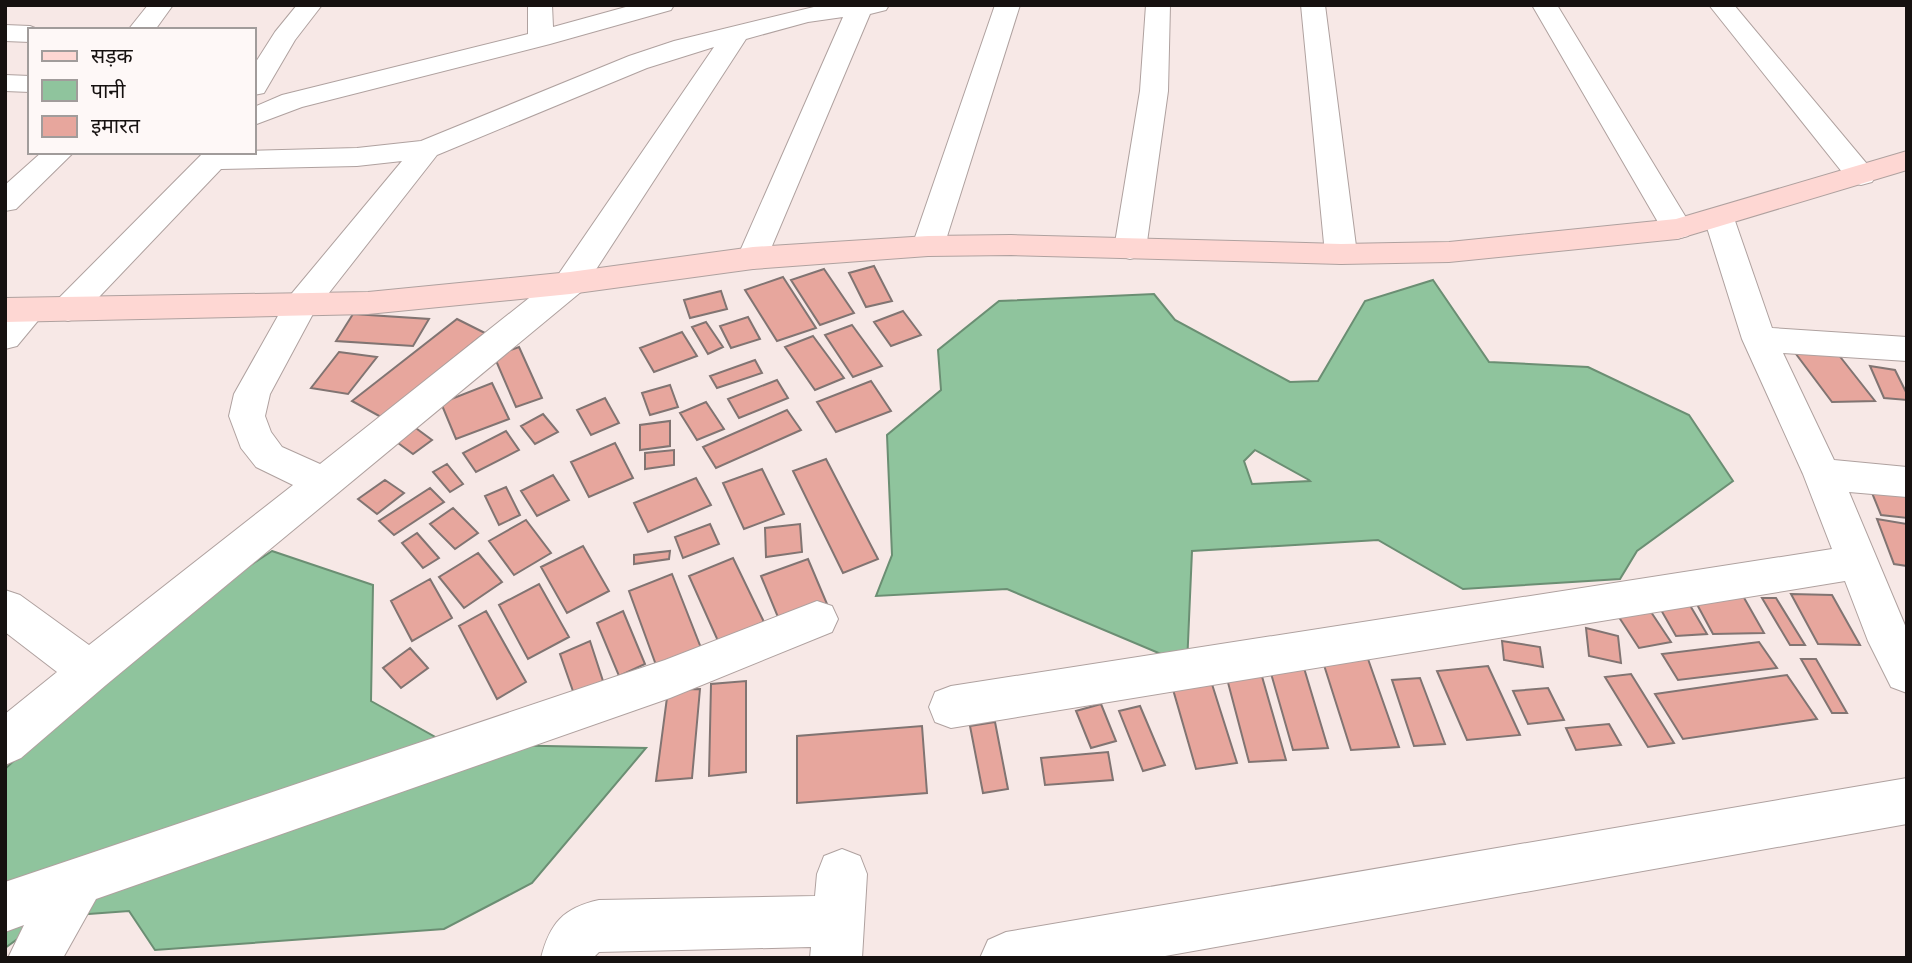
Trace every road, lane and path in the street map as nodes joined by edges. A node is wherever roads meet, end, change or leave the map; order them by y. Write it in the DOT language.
graph roads {
  1 [pos="161,5"];
  2 [pos="310,5"];
  3 [pos="540,5"];
  4 [pos="662,5"];
  5 [pos="1008,5"];
  6 [pos="1158,5"];
  7 [pos="1313,5"];
  8 [pos="1544,5"];
  9 [pos="1721,5"];
  10 [pos="855,7"];
  11 [pos="143,28"];
  12 [pos="5,33"];
  13 [pos="28,34"];
  14 [pos="736,34"];
  15 [pos="256,37"];
  16 [pos="284,37"];
  17 [pos="541,39"];
  18 [pos="5,83"];
  19 [pos="28,84"];
  20 [pos="256,84"];
  21 [pos="256,116"];
  22 [pos="426,149"];
  23 [pos="58,154"];
  24 [pos="218,156"];
  25 [pos="1902,164"];
  26 [pos="1861,176"];
  27 [pos="5,202"];
  28 [pos="1719,218"];
  29 [pos="1677,229"];
  30 [pos="928,246"];
  31 [pos="1130,249"];
  32 [pos="1341,254"];
  33 [pos="753,258"];
  34 [pos="570,283"];
  35 [pos="300,306"];
  36 [pos="68,309"];
  37 [pos="17,310"];
  38 [pos="5,337"];
  39 [pos="1759,339"];
  40 [pos="1907,349"];
  41 [pos="1822,474"];
  42 [pos="323,482"];
  43 [pos="1907,482"];
  44 [pos="1858,562"];
  45 [pos="5,608"];
  46 [pos="817,619"];
  47 [pos="1901,652"];
  48 [pos="90,671"];
  49 [pos="951,707"];
  50 [pos="5,743"];
  51 [pos="1907,801"];
  52 [pos="79,880"];
  53 [pos="5,907"];
  54 [pos="839,918"];
  55 [pos="34,958"];
  56 [pos="567,958"];
  57 [pos="1006,958"];
  1 -- 11 [label="street"];
  2 -- 16 [label="street"];
  3 -- 17 [label="street"];
  4 -- 17 [label="street"];
  5 -- 30 [label="street"];
  6 -- 31 [label="street"];
  7 -- 32 [label="street"];
  8 -- 29 [label="street"];
  9 -- 26 [label="street"];
  10 -- 14 [label="street"];
  10 -- 33 [label="street"];
  12 -- 13 [label="street"];
  14 -- 22 [label="street"];
  14 -- 34 [label="street"];
  15 -- 16 [label="street"];
  16 -- 20 [label="street"];
  17 -- 21 [label="street"];
  18 -- 19 [label="street"];
  22 -- 24 [label="street"];
  22 -- 35 [label="street"];
  23 -- 27 [label="street"];
  24 -- 36 [label="street"];
  25 -- 26 [label="street"];
  26 -- 28 [label="street"];
  28 -- 29 [label="street"];
  28 -- 39 [label="street"];
  29 -- 32 [label="street"];
  30 -- 31 [label="street"];
  30 -- 33 [label="street"];
  31 -- 32 [label="street"];
  33 -- 34 [label="street"];
  34 -- 35 [label="street"];
  34 -- 42 [label="street"];
  35 -- 36 [label="street"];
  35 -- 42 [label="street"];
  36 -- 37 [label="street"];
  37 -- 38 [label="street"];
  39 -- 40 [label="street"];
  39 -- 41 [label="street"];
  41 -- 43 [label="street"];
  41 -- 44 [label="street"];
  42 -- 48 [label="street"];
  44 -- 47 [label="street"];
  44 -- 49 [label="street"];
  45 -- 48 [label="street"];
  46 -- 52 [label="street"];
  48 -- 50 [label="street"];
  51 -- 57 [label="street"];
  52 -- 53 [label="street"];
  52 -- 55 [label="street"];
  54 -- 56 [label="street"];
}
